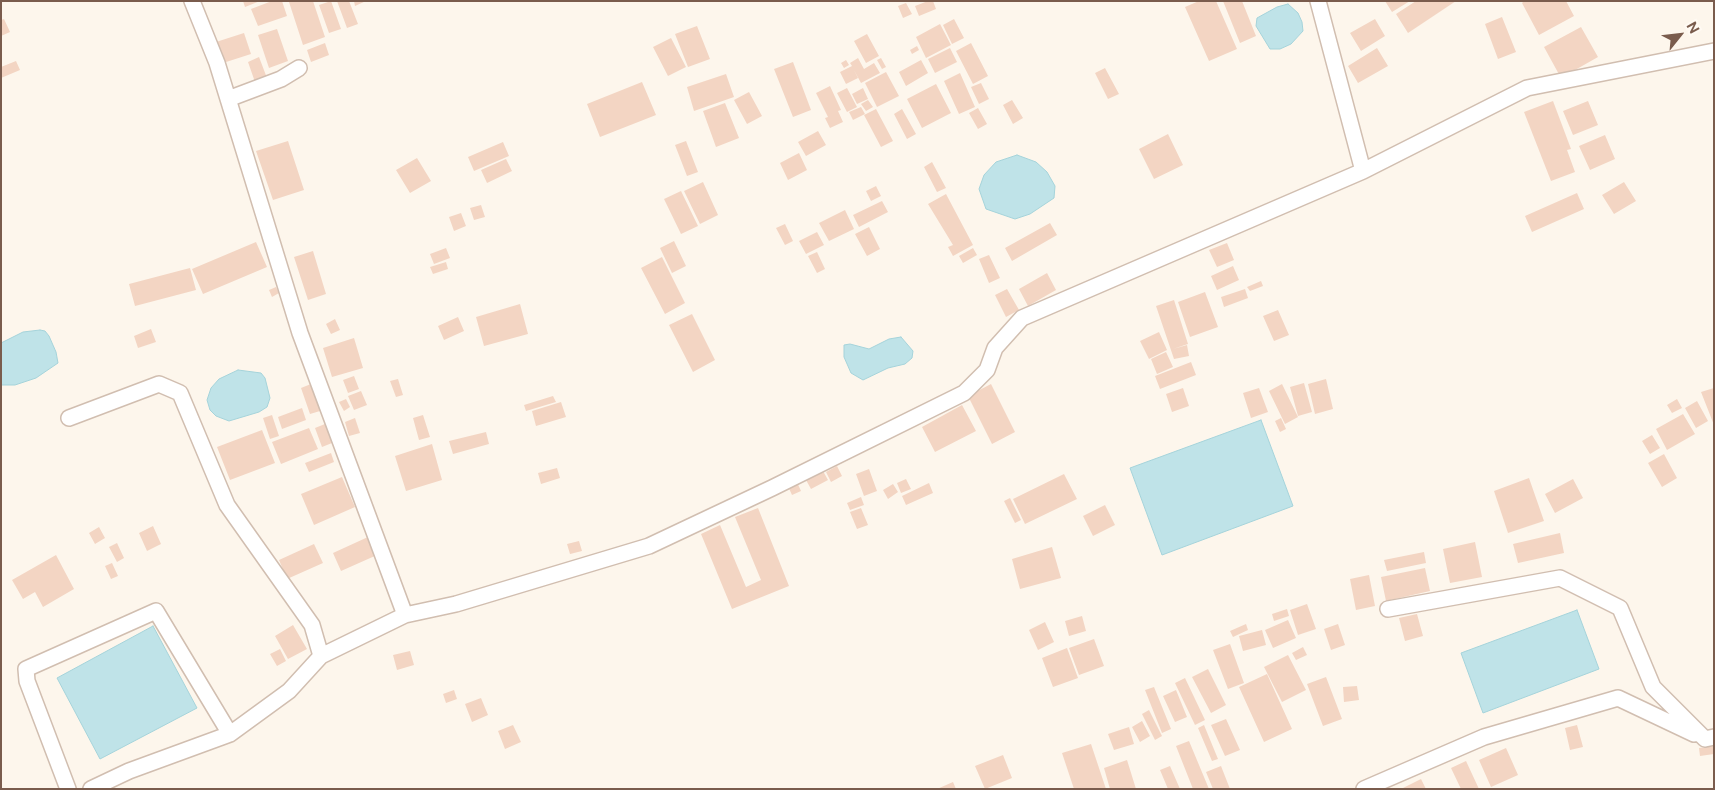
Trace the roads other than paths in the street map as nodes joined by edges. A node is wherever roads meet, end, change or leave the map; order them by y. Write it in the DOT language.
graph roads {
  1 [pos="192,1"];
  2 [pos="1318,1"];
  3 [pos="1714,51"];
  4 [pos="300,68"];
  5 [pos="228,99"];
  6 [pos="1363,171"];
  7 [pos="69,418"];
  8 [pos="1388,609"];
  9 [pos="406,615"];
  10 [pos="321,656"];
  11 [pos="230,734"];
  12 [pos="1709,738"];
  13 [pos="1395,783"];
  14 [pos="68,789"];
  15 [pos="91,789"];
  16 [pos="1364,789"];
  1 -- 5 [label="street"];
  2 -- 6 [label="street"];
  3 -- 6 [label="street"];
  4 -- 5 [label="street"];
  5 -- 9 [label="street"];
  6 -- 9 [label="street"];
  7 -- 10 [label="street"];
  8 -- 12 [label="street"];
  9 -- 10 [label="street"];
  10 -- 11 [label="street"];
  11 -- 14 [label="street"];
  11 -- 15 [label="street"];
  12 -- 13 [label="street"];
  13 -- 16 [label="street"];
}
